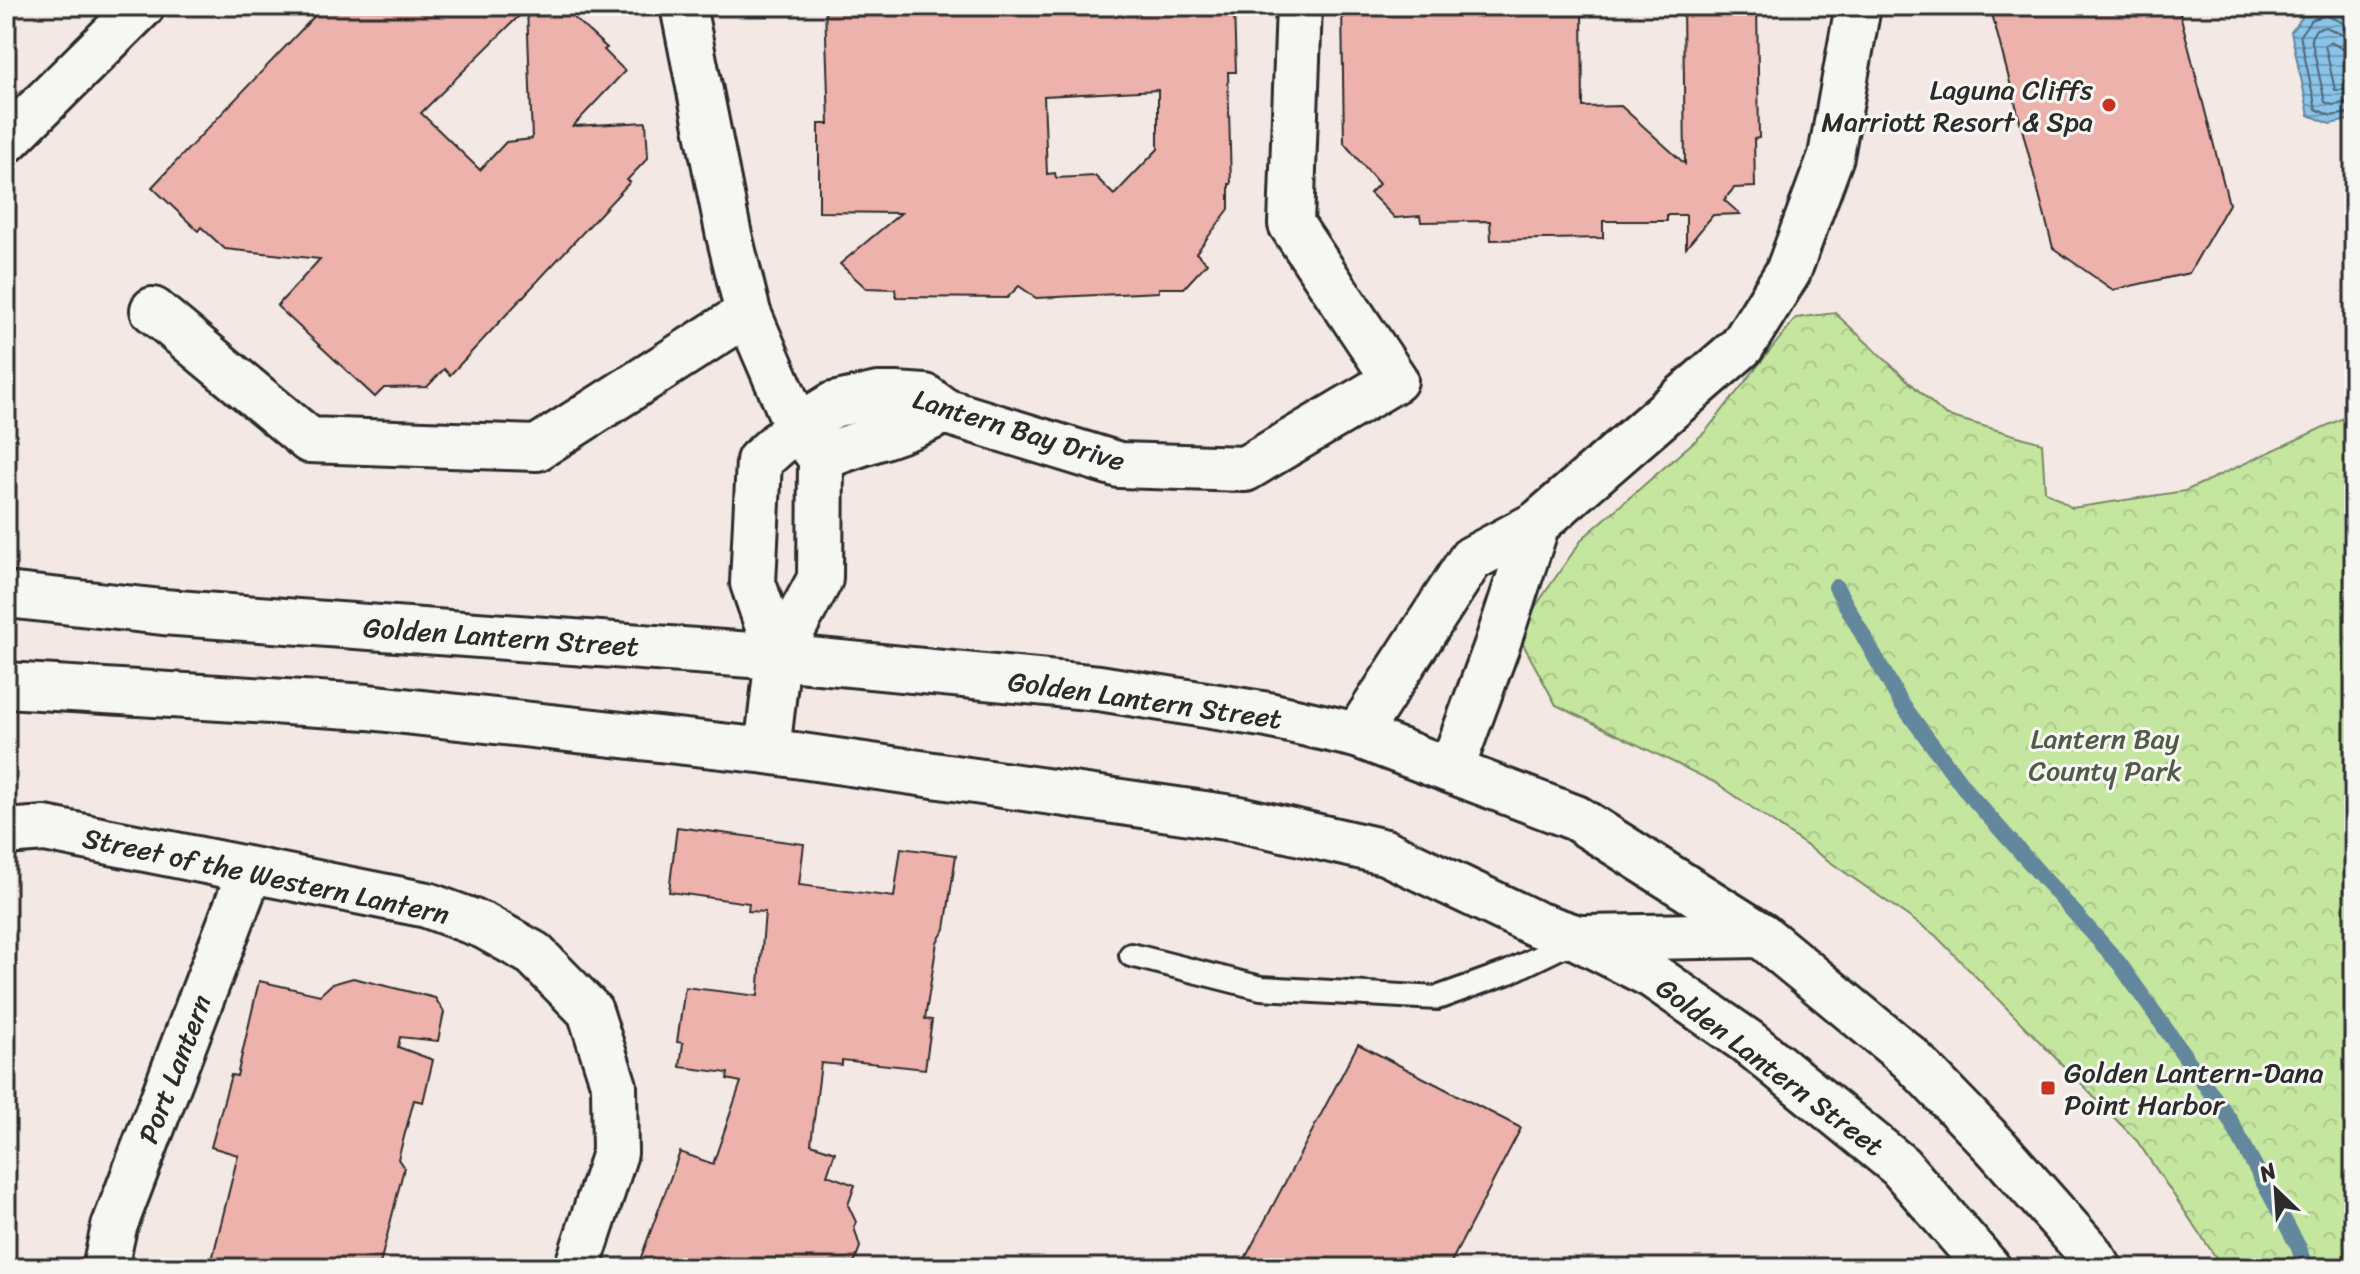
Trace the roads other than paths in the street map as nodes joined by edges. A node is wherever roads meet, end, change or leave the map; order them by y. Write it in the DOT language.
graph roads {
  1 [pos="142,6"];
  2 [pos="683,6"];
  3 [pos="1299,6"];
  4 [pos="1858,6"];
  5 [pos="6,141"];
  6 [pos="153,310"];
  7 [pos="748,313"];
  8 [pos="809,442"];
  9 [pos="1537,524"];
  10 [pos="6,595"];
  11 [pos="778,657"];
  12 [pos="6,685"];
  13 [pos="1357,735"];
  14 [pos="767,751"];
  15 [pos="1451,770"];
  16 [pos="6,832"];
  17 [pos="250,871"];
  18 [pos="1761,935"];
  19 [pos="1578,938"];
  20 [pos="1131,955"];
  21 [pos="105,1268"];
  22 [pos="577,1268"];
  23 [pos="1988,1268"];
  24 [pos="2099,1268"];
  1 -- 5 [label="street"];
  2 -- 7 [label="street"];
  3 -- 8 [label="street, Lantern Bay Drive"];
  4 -- 9 [label="street"];
  6 -- 7 [label="street"];
  7 -- 8 [label="street"];
  8 -- 11 [label="street"];
  8 -- 11 [label="street, Lantern Bay Drive"];
  9 -- 13 [label="street"];
  9 -- 15 [label="street"];
  10 -- 11 [label="street, Golden Lantern Street"];
  11 -- 13 [label="street, Golden Lantern Street"];
  11 -- 14 [label="street, Lantern Bay Drive"];
  12 -- 14 [label="street, Golden Lantern Street"];
  13 -- 15 [label="street, Golden Lantern Street"];
  14 -- 19 [label="street, Golden Lantern Street"];
  15 -- 18 [label="street, Golden Lantern Street"];
  16 -- 17 [label="street, Street of the Western Lantern"];
  17 -- 21 [label="street, Port Lantern"];
  17 -- 22 [label="street, Street of the Western Lantern"];
  18 -- 19 [label="street"];
  18 -- 24 [label="street, Golden Lantern Street"];
  19 -- 20 [label="lane"];
  19 -- 23 [label="street, Golden Lantern Street"];
}
